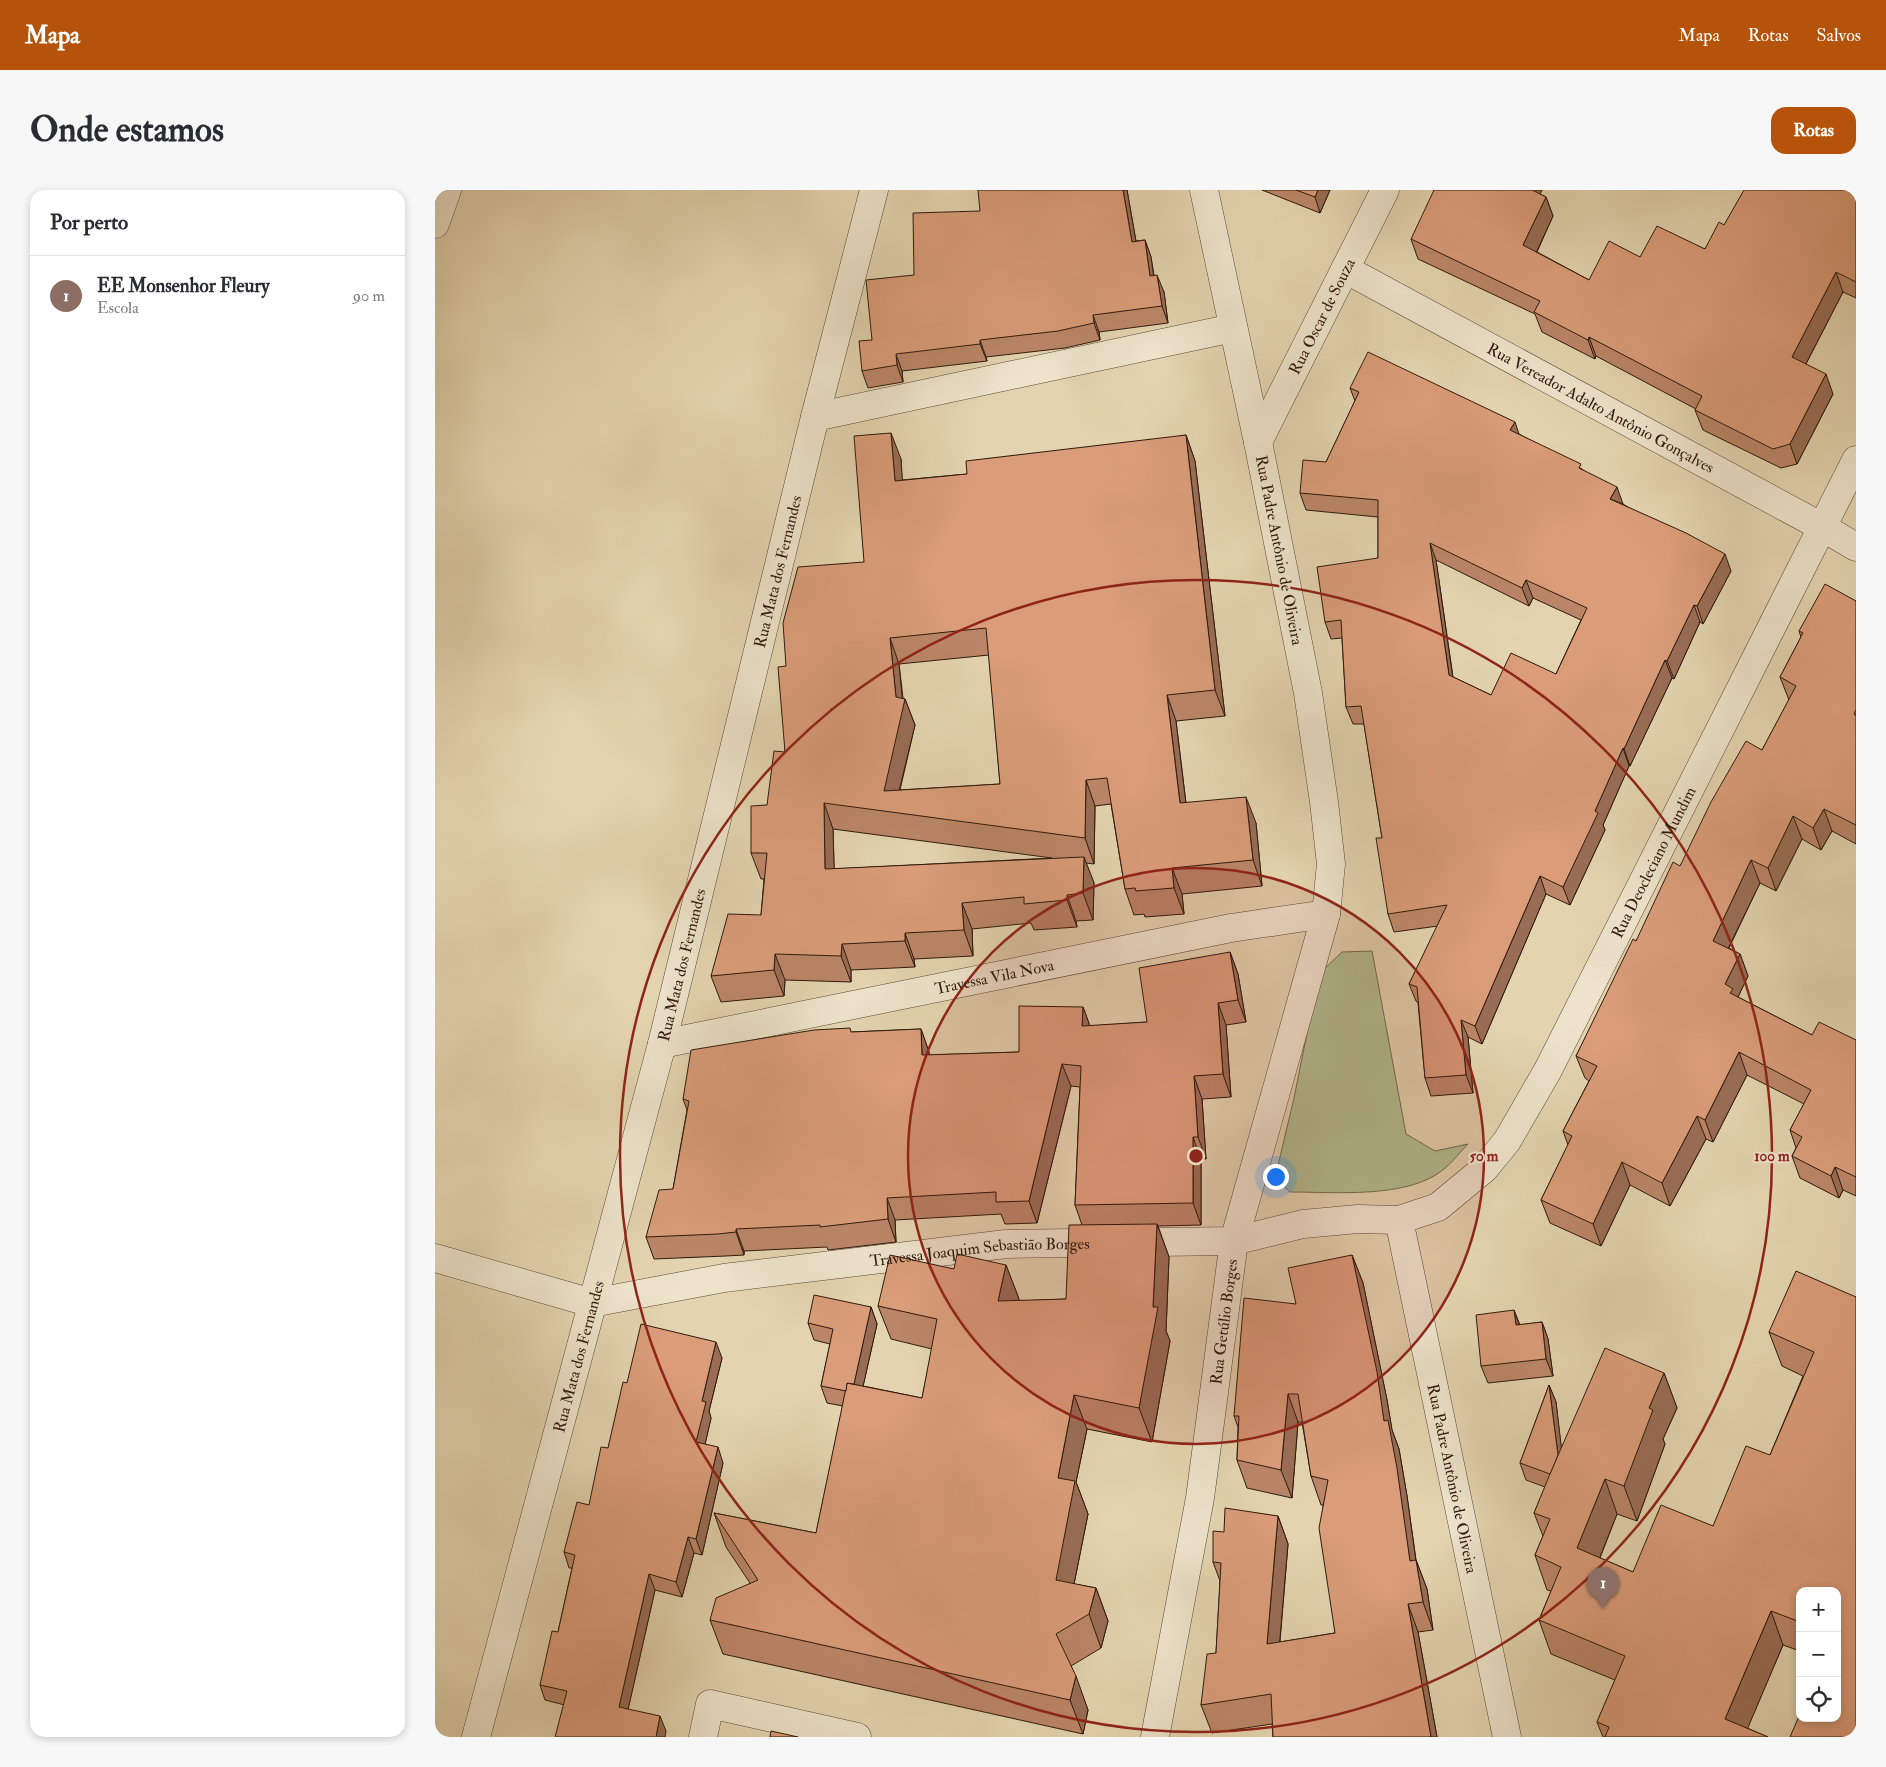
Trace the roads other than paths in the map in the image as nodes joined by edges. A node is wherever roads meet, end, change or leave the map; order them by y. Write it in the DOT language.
graph roads {
  1 [pos="447,190"];
  2 [pos="874,190"];
  3 [pos="1204,190"];
  4 [pos="1385,190"];
  5 [pos="435,224"];
  6 [pos="1345,269"];
  7 [pos="1233,328"];
  8 [pos="815,417"];
  9 [pos="1258,442"];
  10 [pos="1856,460"];
  11 [pos="1822,527"];
  12 [pos="1856,547"];
  13 [pos="1326,914"];
  14 [pos="662,1044"];
  15 [pos="1399,1220"];
  16 [pos="1235,1241"];
  17 [pos="435,1258"];
  18 [pos="592,1303"];
  19 [pos="476,1737"];
  20 [pos="703,1737"];
  21 [pos="857,1737"];
  22 [pos="1155,1737"];
  23 [pos="1507,1737"];
  1 -- 5 [label="street"];
  2 -- 8 [label="street, Rua Mata dos Fernandes"];
  3 -- 7 [label="street, Rua Padre Antônio de Oliveira"];
  4 -- 6 [label="street, Rua Oscar de Souza"];
  6 -- 9 [label="street, Rua Oscar de Souza"];
  6 -- 11 [label="street, Rua Vereador Adalto Antônio Gonçalves"];
  7 -- 8 [label="street"];
  7 -- 9 [label="street, Rua Padre Antônio de Oliveira"];
  8 -- 14 [label="street, Rua Mata dos Fernandes"];
  9 -- 13 [label="street, Rua Padre Antônio de Oliveira"];
  10 -- 11 [label="street, Rua Deocleciano Mundim"];
  11 -- 12 [label="street, Rua Vereador Adalto Antônio Gonçalves"];
  11 -- 15 [label="street, Rua Deocleciano Mundim"];
  13 -- 14 [label="street, Travessa Vila Nova"];
  13 -- 16 [label="street, Rua Getúlio Borges"];
  14 -- 18 [label="street, Rua Mata dos Fernandes"];
  15 -- 16 [label="street, Travessa Joaquim Sebastião Borges"];
  15 -- 23 [label="street, Rua Padre Antônio de Oliveira"];
  16 -- 18 [label="street, Travessa Joaquim Sebastião Borges"];
  16 -- 22 [label="street, Rua Getúlio Borges"];
  17 -- 18 [label="street"];
  18 -- 19 [label="street, Rua Mata dos Fernandes"];
  20 -- 21 [label="street"];
}
